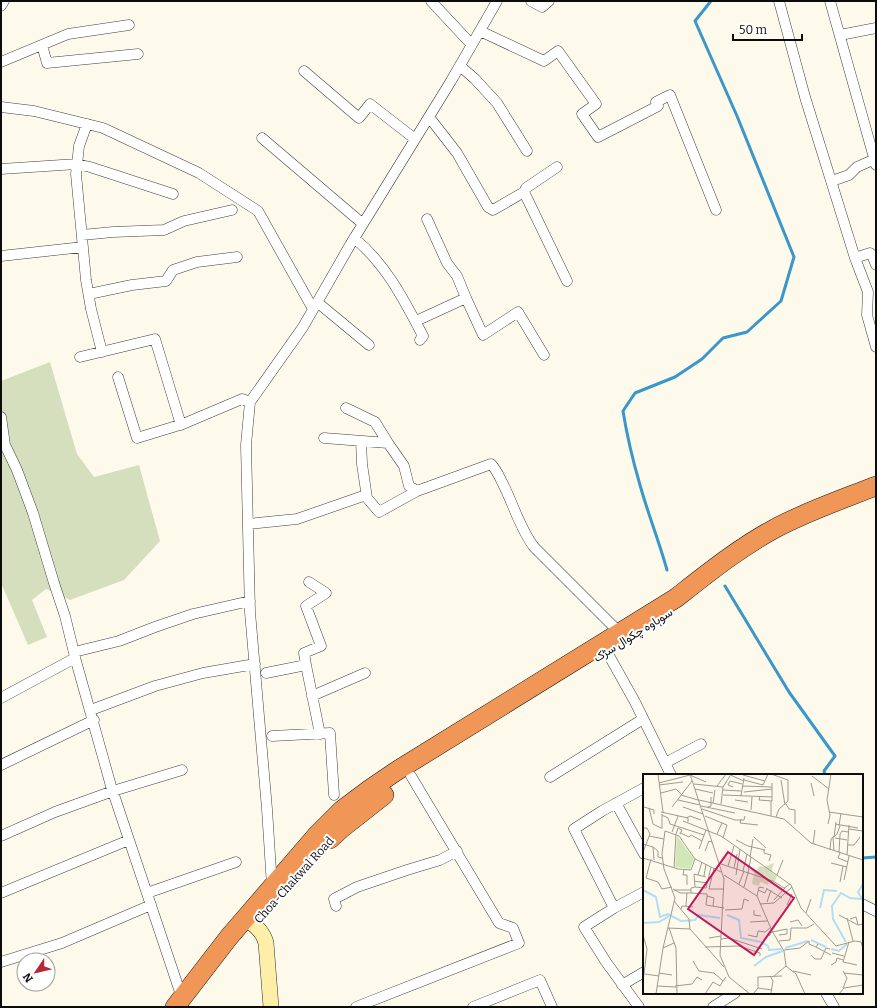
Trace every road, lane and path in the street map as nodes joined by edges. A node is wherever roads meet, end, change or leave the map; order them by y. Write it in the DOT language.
graph roads {
  1 [pos="4,1"];
  2 [pos="431,1"];
  3 [pos="497,1"];
  4 [pos="531,1"];
  5 [pos="549,1"];
  6 [pos="779,1"];
  7 [pos="830,1"];
  8 [pos="1,6"];
  9 [pos="129,25"];
  10 [pos="876,28"];
  11 [pos="480,31"];
  12 [pos="840,36"];
  13 [pos="472,44"];
  14 [pos="42,45"];
  15 [pos="138,54"];
  16 [pos="1,62"];
  17 [pos="460,66"];
  18 [pos="304,71"];
  19 [pos="1,107"];
  20 [pos="429,117"];
  21 [pos="87,124"];
  22 [pos="262,138"];
  23 [pos="415,139"];
  24 [pos="527,151"];
  25 [pos="875,162"];
  26 [pos="77,164"];
  27 [pos="557,167"];
  28 [pos="1,169"];
  29 [pos="832,181"];
  30 [pos="524,192"];
  31 [pos="173,194"];
  32 [pos="232,210"];
  33 [pos="716,210"];
  34 [pos="427,219"];
  35 [pos="363,224"];
  36 [pos="82,235"];
  37 [pos="354,238"];
  38 [pos="83,247"];
  39 [pos="1,256"];
  40 [pos="237,257"];
  41 [pos="855,258"];
  42 [pos="876,265"];
  43 [pos="567,281"];
  44 [pos="88,294"];
  45 [pos="466,298"];
  46 [pos="315,305"];
  47 [pos="416,321"];
  48 [pos="420,340"];
  49 [pos="369,345"];
  50 [pos="876,347"];
  51 [pos="102,352"];
  52 [pos="544,355"];
  53 [pos="80,357"];
  54 [pos="118,377"];
  55 [pos="250,402"];
  56 [pos="346,408"];
  57 [pos="1,417"];
  58 [pos="181,425"];
  59 [pos="324,438"];
  60 [pos="361,441"];
  61 [pos="388,443"];
  62 [pos="876,486"];
  63 [pos="417,491"];
  64 [pos="366,495"];
  65 [pos="876,498"];
  66 [pos="248,524"];
  67 [pos="309,582"];
  68 [pos="250,601"];
  69 [pos="620,633"];
  70 [pos="607,652"];
  71 [pos="75,655"];
  72 [pos="255,664"];
  73 [pos="306,664"];
  74 [pos="266,673"];
  75 [pos="365,673"];
  76 [pos="312,696"];
  77 [pos="1,698"];
  78 [pos="92,715"];
  79 [pos="643,719"];
  80 [pos="320,734"];
  81 [pos="272,736"];
  82 [pos="701,744"];
  83 [pos="665,763"];
  84 [pos="1,765"];
  85 [pos="182,770"];
  86 [pos="670,774"];
  87 [pos="550,777"];
  88 [pos="404,780"];
  89 [pos="643,789"];
  90 [pos="113,791"];
  91 [pos="334,795"];
  92 [pos="616,803"];
  93 [pos="1,836"];
  94 [pos="129,840"];
  95 [pos="457,851"];
  96 [pos="643,852"];
  97 [pos="236,862"];
  98 [pos="272,886"];
  99 [pos="1,893"];
  100 [pos="147,893"];
  101 [pos="643,893"];
  102 [pos="863,904"];
  103 [pos="151,905"];
  104 [pos="336,906"];
  105 [pos="614,908"];
  106 [pos="876,911"];
  107 [pos="250,921"];
  108 [pos="1,962"];
  109 [pos="643,973"];
  110 [pos="622,985"];
  111 [pos="733,994"];
  112 [pos="827,994"];
  113 [pos="182,1004"];
  114 [pos="271,1007"];
  115 [pos="356,1007"];
  116 [pos="474,1007"];
  117 [pos="552,1007"];
  118 [pos="639,1007"];
  119 [pos="713,1007"];
  120 [pos="834,1007"];
  1 -- 8 [label="street"];
  2 -- 13 [label="street"];
  3 -- 11 [label="street"];
  4 -- 5 [label="street"];
  6 -- 29 [label="street"];
  7 -- 12 [label="street"];
  9 -- 14 [label="street"];
  10 -- 12 [label="street"];
  11 -- 13 [label="street"];
  11 -- 33 [label="street"];
  12 -- 25 [label="street"];
  13 -- 17 [label="street"];
  14 -- 15 [label="street"];
  14 -- 16 [label="street"];
  17 -- 20 [label="street"];
  17 -- 24 [label="street"];
  18 -- 23 [label="street"];
  19 -- 21 [label="street"];
  20 -- 23 [label="street"];
  20 -- 30 [label="street"];
  21 -- 26 [label="street"];
  21 -- 46 [label="street"];
  22 -- 35 [label="street"];
  23 -- 35 [label="street"];
  25 -- 29 [label="street"];
  26 -- 28 [label="street"];
  26 -- 31 [label="street"];
  26 -- 36 [label="street"];
  27 -- 30 [label="street"];
  29 -- 41 [label="street"];
  30 -- 43 [label="street"];
  32 -- 36 [label="street"];
  34 -- 45 [label="street"];
  35 -- 37 [label="street"];
  36 -- 38 [label="street"];
  37 -- 46 [label="street"];
  37 -- 47 [label="street"];
  38 -- 39 [label="street"];
  38 -- 44 [label="street"];
  40 -- 44 [label="street"];
  41 -- 42 [label="street"];
  41 -- 50 [label="street"];
  44 -- 51 [label="street"];
  45 -- 47 [label="street"];
  45 -- 52 [label="street"];
  46 -- 49 [label="street"];
  46 -- 55 [label="street"];
  47 -- 48 [label="street"];
  51 -- 53 [label="street"];
  51 -- 58 [label="street"];
  54 -- 58 [label="street"];
  55 -- 58 [label="street"];
  55 -- 66 [label="street"];
  56 -- 61 [label="street"];
  57 -- 71 [label="street"];
  59 -- 60 [label="street"];
  60 -- 61 [label="street"];
  60 -- 64 [label="street"];
  61 -- 63 [label="street"];
  62 -- 69 [label="highway"];
  63 -- 64 [label="street"];
  63 -- 69 [label="street"];
  64 -- 66 [label="street"];
  65 -- 70 [label="highway, سوہاوہ چکوال سڑک"];
  66 -- 68 [label="street"];
  67 -- 73 [label="street"];
  68 -- 71 [label="street"];
  68 -- 72 [label="street"];
  69 -- 98 [label="highway"];
  70 -- 79 [label="street"];
  70 -- 88 [label="highway, سوہاوہ چکوال سڑک"];
  71 -- 77 [label="street"];
  71 -- 78 [label="street"];
  72 -- 78 [label="street"];
  72 -- 98 [label="street"];
  73 -- 74 [label="street"];
  73 -- 76 [label="street"];
  75 -- 76 [label="street"];
  76 -- 80 [label="street"];
  78 -- 84 [label="street"];
  78 -- 90 [label="street"];
  79 -- 83 [label="street"];
  79 -- 87 [label="street"];
  80 -- 81 [label="street"];
  80 -- 91 [label="street"];
  82 -- 83 [label="street"];
  83 -- 86 [label="street"];
  85 -- 90 [label="street"];
  88 -- 95 [label="street"];
  88 -- 107 [label="highway, Choa-Chakwal Road"];
  89 -- 92 [label="street"];
  90 -- 93 [label="street"];
  90 -- 94 [label="street"];
  92 -- 96 [label="street"];
  92 -- 105 [label="street"];
  94 -- 99 [label="street"];
  94 -- 100 [label="street"];
  95 -- 104 [label="street"];
  95 -- 115 [label="street"];
  97 -- 100 [label="street"];
  98 -- 107 [label="highway"];
  100 -- 103 [label="street"];
  101 -- 105 [label="street"];
  102 -- 106 [label="street"];
  103 -- 108 [label="street"];
  103 -- 113 [label="street"];
  105 -- 110 [label="street"];
  107 -- 113 [label="highway"];
  107 -- 114 [label="street"];
  109 -- 110 [label="street"];
  110 -- 118 [label="street"];
  111 -- 119 [label="street"];
  112 -- 120 [label="street"];
  116 -- 117 [label="street"];
}
